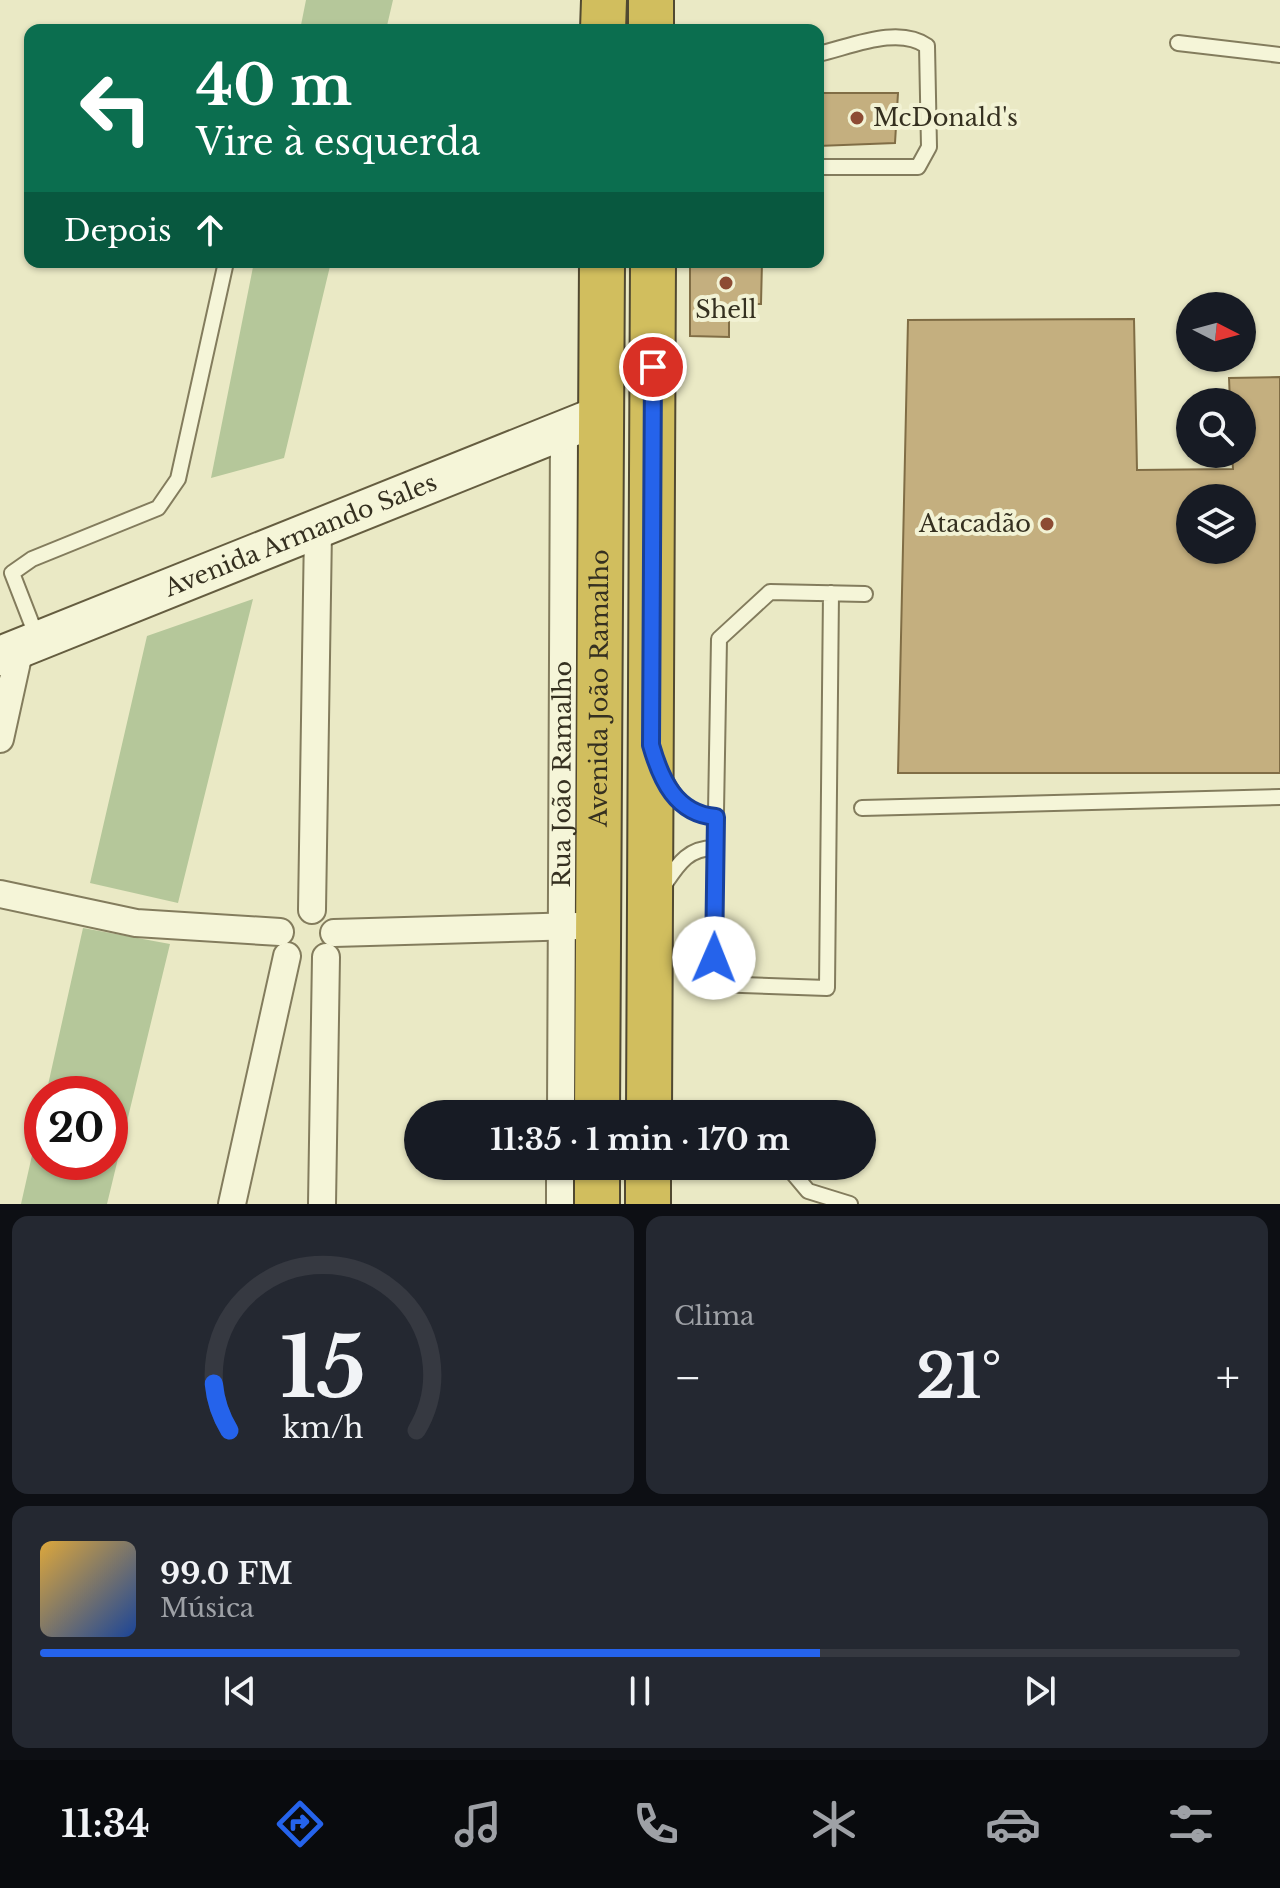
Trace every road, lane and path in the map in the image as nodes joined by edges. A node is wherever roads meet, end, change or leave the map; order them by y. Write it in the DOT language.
graph roads {
  1 [pos="604,0"];
  2 [pos="603,24"];
  3 [pos="1178,43"];
  4 [pos="824,53"];
  5 [pos="1280,55"];
  6 [pos="824,167"];
  7 [pos="225,268"];
  8 [pos="601,268"];
  9 [pos="653,268"];
  10 [pos="653,394"];
  11 [pos="583,424"];
  12 [pos="318,531"];
  13 [pos="831,593"];
  14 [pos="865,594"];
  15 [pos="20,648"];
  16 [pos="0,739"];
  17 [pos="651,745"];
  18 [pos="1280,797"];
  19 [pos="862,808"];
  20 [pos="716,817"];
  21 [pos="716,848"];
  22 [pos="0,894"];
  23 [pos="312,910"];
  24 [pos="650,925"];
  25 [pos="580,926"];
  26 [pos="284,944"];
  27 [pos="330,945"];
  28 [pos="562,1100"];
  29 [pos="596,1100"];
  30 [pos="649,1100"];
  31 [pos="560,1180"];
  32 [pos="597,1180"];
  33 [pos="648,1180"];
  34 [pos="799,1180"];
  35 [pos="232,1204"];
  36 [pos="322,1204"];
  37 [pos="560,1204"];
  38 [pos="597,1204"];
  39 [pos="648,1204"];
  40 [pos="850,1204"];
  1 -- 2 [label="highway"];
  3 -- 5 [label="lane"];
  4 -- 6 [label="lane"];
  7 -- 15 [label="lane"];
  8 -- 11 [label="highway, Avenida João Ramalho"];
  9 -- 10 [label="highway"];
  10 -- 11 [label="highway"];
  10 -- 17 [label="highway"];
  11 -- 12 [label="street, Avenida Armando Sales"];
  11 -- 25 [label="highway, Avenida João Ramalho"];
  12 -- 15 [label="street, Avenida Armando Sales"];
  12 -- 23 [label="street"];
  13 -- 14 [label="lane"];
  13 -- 20 [label="lane"];
  13 -- 21 [label="lane"];
  15 -- 16 [label="street"];
  17 -- 20 [label="lane"];
  17 -- 24 [label="highway"];
  18 -- 19 [label="lane"];
  20 -- 21 [label="lane"];
  21 -- 24 [label="lane"];
  22 -- 26 [label="street"];
  23 -- 26 [label="street"];
  23 -- 27 [label="street"];
  24 -- 30 [label="highway"];
  25 -- 27 [label="street"];
  25 -- 28 [label="street"];
  25 -- 29 [label="highway, Avenida João Ramalho"];
  26 -- 27 [label="street"];
  26 -- 35 [label="street"];
  27 -- 36 [label="street"];
  31 -- 37 [label="street"];
  32 -- 38 [label="highway"];
  33 -- 39 [label="highway"];
  34 -- 40 [label="lane"];
}
